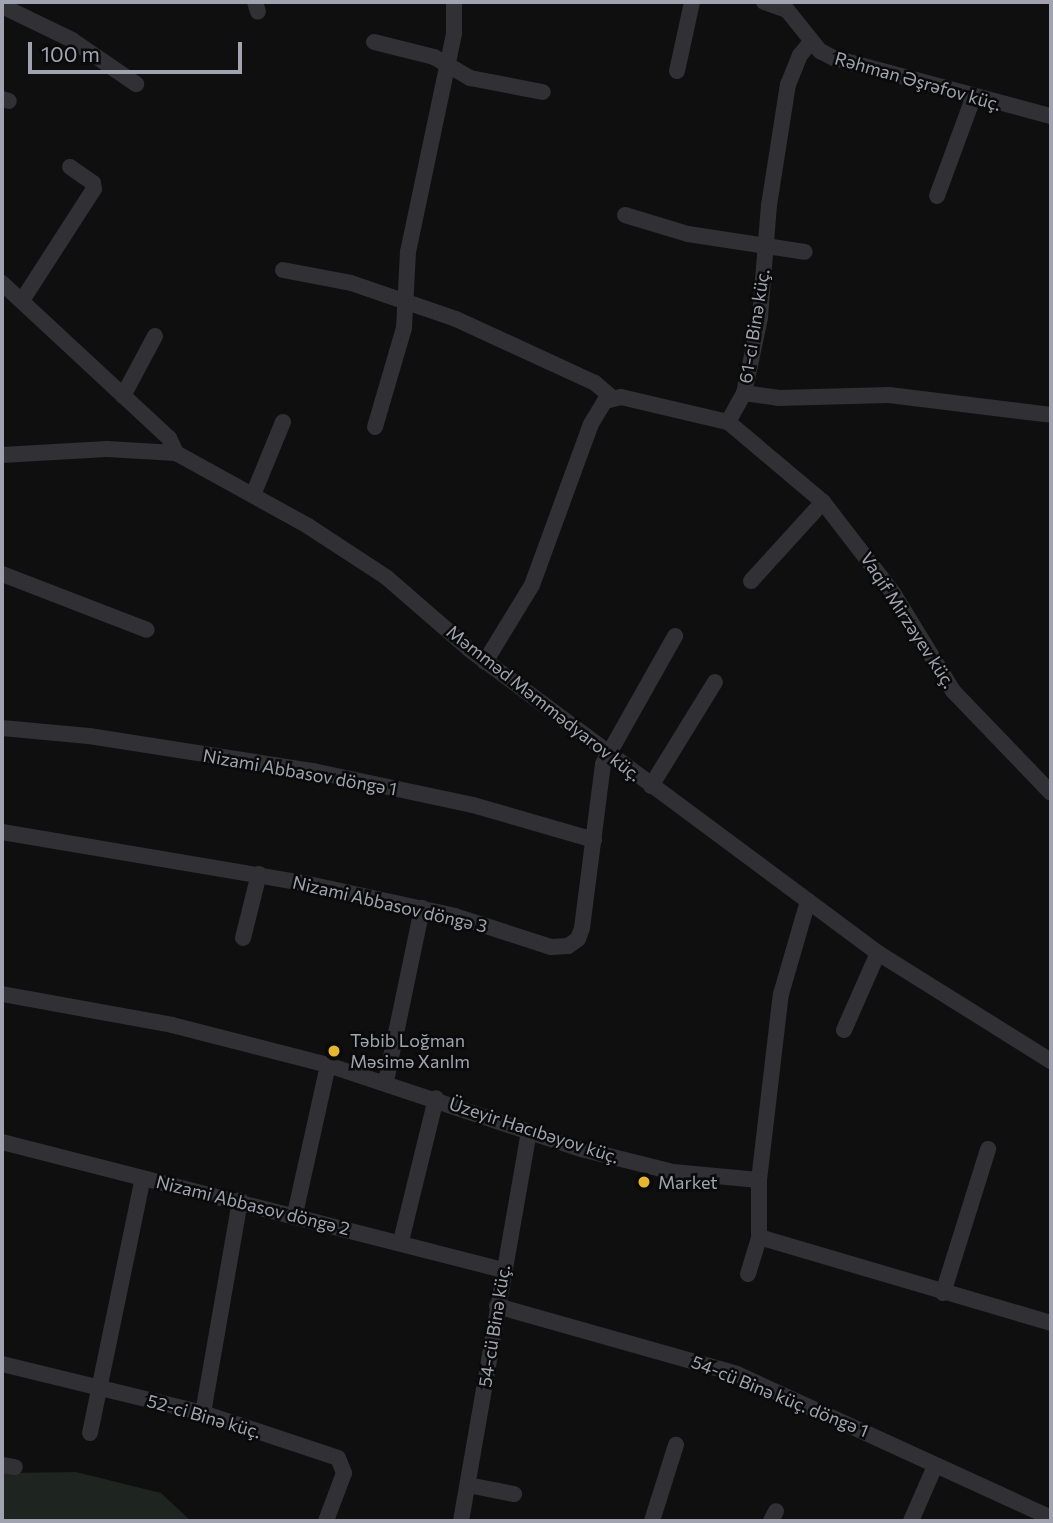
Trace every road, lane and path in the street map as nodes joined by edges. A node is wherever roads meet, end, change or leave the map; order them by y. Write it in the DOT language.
graph roads {
  1 [pos="454,2"];
  2 [pos="692,2"];
  3 [pos="764,2"];
  4 [pos="2,6"];
  5 [pos="797,9"];
  6 [pos="374,42"];
  7 [pos="811,42"];
  8 [pos="448,66"];
  9 [pos="677,71"];
  10 [pos="136,84"];
  11 [pos="543,92"];
  12 [pos="973,98"];
  13 [pos="1051,116"];
  14 [pos="70,167"];
  15 [pos="937,196"];
  16 [pos="625,215"];
  17 [pos="766,244"];
  18 [pos="805,252"];
  19 [pos="283,270"];
  20 [pos="2,283"];
  21 [pos="23,299"];
  22 [pos="407,303"];
  23 [pos="155,336"];
  24 [pos="744,393"];
  25 [pos="123,396"];
  26 [pos="611,397"];
  27 [pos="1051,415"];
  28 [pos="283,422"];
  29 [pos="728,422"];
  30 [pos="374,427"];
  31 [pos="176,453"];
  32 [pos="2,455"];
  33 [pos="253,495"];
  34 [pos="823,502"];
  35 [pos="2,574"];
  36 [pos="751,582"];
  37 [pos="147,630"];
  38 [pos="675,636"];
  39 [pos="485,662"];
  40 [pos="715,681"];
  41 [pos="2,728"];
  42 [pos="608,754"];
  43 [pos="651,786"];
  44 [pos="1051,793"];
  45 [pos="2,832"];
  46 [pos="594,840"];
  47 [pos="259,874"];
  48 [pos="808,901"];
  49 [pos="422,908"];
  50 [pos="243,938"];
  51 [pos="878,953"];
  52 [pos="2,994"];
  53 [pos="844,1030"];
  54 [pos="1051,1061"];
  55 [pos="328,1065"];
  56 [pos="386,1081"];
  57 [pos="436,1098"];
  58 [pos="529,1132"];
  59 [pos="2,1142"];
  60 [pos="988,1149"];
  61 [pos="143,1178"];
  62 [pos="759,1180"];
  63 [pos="240,1200"];
  64 [pos="295,1214"];
  65 [pos="759,1237"];
  66 [pos="401,1241"];
  67 [pos="503,1270"];
  68 [pos="748,1273"];
  69 [pos="943,1293"];
  70 [pos="497,1306"];
  71 [pos="1051,1323"];
  72 [pos="2,1364"];
  73 [pos="101,1389"];
  74 [pos="203,1413"];
  75 [pos="90,1433"];
  76 [pos="676,1445"];
  77 [pos="936,1466"];
  78 [pos="468,1485"];
  79 [pos="514,1494"];
  80 [pos="1051,1518"];
  81 [pos="326,1521"];
  82 [pos="461,1521"];
  83 [pos="652,1521"];
  84 [pos="911,1521"];
  1 -- 8 [label="street"];
  2 -- 9 [label="street"];
  3 -- 5 [label="street, Rəhman Əşrəfov küç."];
  4 -- 10 [label="street"];
  5 -- 7 [label="street, Rəhman Əşrəfov küç."];
  6 -- 8 [label="street"];
  7 -- 12 [label="street, Rəhman Əşrəfov küç."];
  7 -- 17 [label="street, 61-ci Binə küç."];
  8 -- 11 [label="street"];
  8 -- 22 [label="street"];
  12 -- 13 [label="street, Rəhman Əşrəfov küç."];
  12 -- 15 [label="street"];
  14 -- 21 [label="street"];
  16 -- 17 [label="street"];
  17 -- 18 [label="street"];
  17 -- 24 [label="street, 61-ci Binə küç."];
  19 -- 22 [label="street"];
  20 -- 21 [label="street"];
  21 -- 25 [label="street"];
  22 -- 26 [label="street"];
  22 -- 30 [label="street"];
  23 -- 25 [label="street"];
  24 -- 27 [label="street, 61-ci Binə küç."];
  24 -- 29 [label="street"];
  25 -- 31 [label="street"];
  26 -- 29 [label="street, Vaqif Mirzəyev küç."];
  26 -- 39 [label="street"];
  28 -- 33 [label="street"];
  29 -- 34 [label="street, Vaqif Mirzəyev küç."];
  31 -- 32 [label="street, Məmməd Məmmədyarov küç."];
  31 -- 33 [label="street, Məmməd Məmmədyarov küç."];
  33 -- 39 [label="street, Məmməd Məmmədyarov küç."];
  34 -- 36 [label="street"];
  34 -- 44 [label="street, Vaqif Mirzəyev küç."];
  35 -- 37 [label="street"];
  38 -- 42 [label="street, Nizami Abbasov döngə 3"];
  39 -- 42 [label="street, Məmməd Məmmədyarov küç."];
  40 -- 43 [label="street"];
  41 -- 46 [label="street, Nizami Abbasov döngə 1"];
  42 -- 43 [label="street, Məmməd Məmmədyarov küç."];
  42 -- 46 [label="street, Nizami Abbasov döngə 3"];
  43 -- 48 [label="street, Məmməd Məmmədyarov küç."];
  45 -- 47 [label="street, Nizami Abbasov döngə 3"];
  46 -- 49 [label="street, Nizami Abbasov döngə 3"];
  47 -- 49 [label="street, Nizami Abbasov döngə 3"];
  47 -- 50 [label="street"];
  48 -- 51 [label="street, Məmməd Məmmədyarov küç."];
  48 -- 62 [label="street"];
  49 -- 56 [label="street"];
  51 -- 53 [label="street"];
  51 -- 54 [label="street, Məmməd Məmmədyarov küç."];
  52 -- 55 [label="street, Üzeyir Hacıbəyov küç."];
  55 -- 56 [label="street, Üzeyir Hacıbəyov küç."];
  55 -- 64 [label="street"];
  56 -- 57 [label="street, Üzeyir Hacıbəyov küç."];
  57 -- 58 [label="street, Üzeyir Hacıbəyov küç."];
  57 -- 66 [label="street"];
  58 -- 62 [label="street, Üzeyir Hacıbəyov küç."];
  58 -- 67 [label="street, 54-cü Binə küç."];
  59 -- 61 [label="street, Nizami Abbasov döngə 2"];
  60 -- 69 [label="street"];
  61 -- 63 [label="street, Nizami Abbasov döngə 2"];
  61 -- 73 [label="street"];
  62 -- 65 [label="street"];
  63 -- 64 [label="street, Nizami Abbasov döngə 2"];
  63 -- 74 [label="street"];
  64 -- 66 [label="street, Nizami Abbasov döngə 2"];
  65 -- 68 [label="street"];
  65 -- 69 [label="street"];
  66 -- 67 [label="street, Nizami Abbasov döngə 2"];
  67 -- 70 [label="street, 54-cü Binə küç."];
  69 -- 71 [label="street"];
  70 -- 77 [label="street, 54-cü Binə küç. döngə 1"];
  70 -- 78 [label="street, 54-cü Binə küç."];
  72 -- 73 [label="street, 52-ci Binə küç."];
  73 -- 74 [label="street, 52-ci Binə küç."];
  73 -- 75 [label="street"];
  74 -- 81 [label="street, 52-ci Binə küç."];
  76 -- 83 [label="street"];
  77 -- 80 [label="street, 54-cü Binə küç. döngə 1"];
  77 -- 84 [label="street"];
  78 -- 79 [label="street"];
  78 -- 82 [label="street, 54-cü Binə küç."];
}
